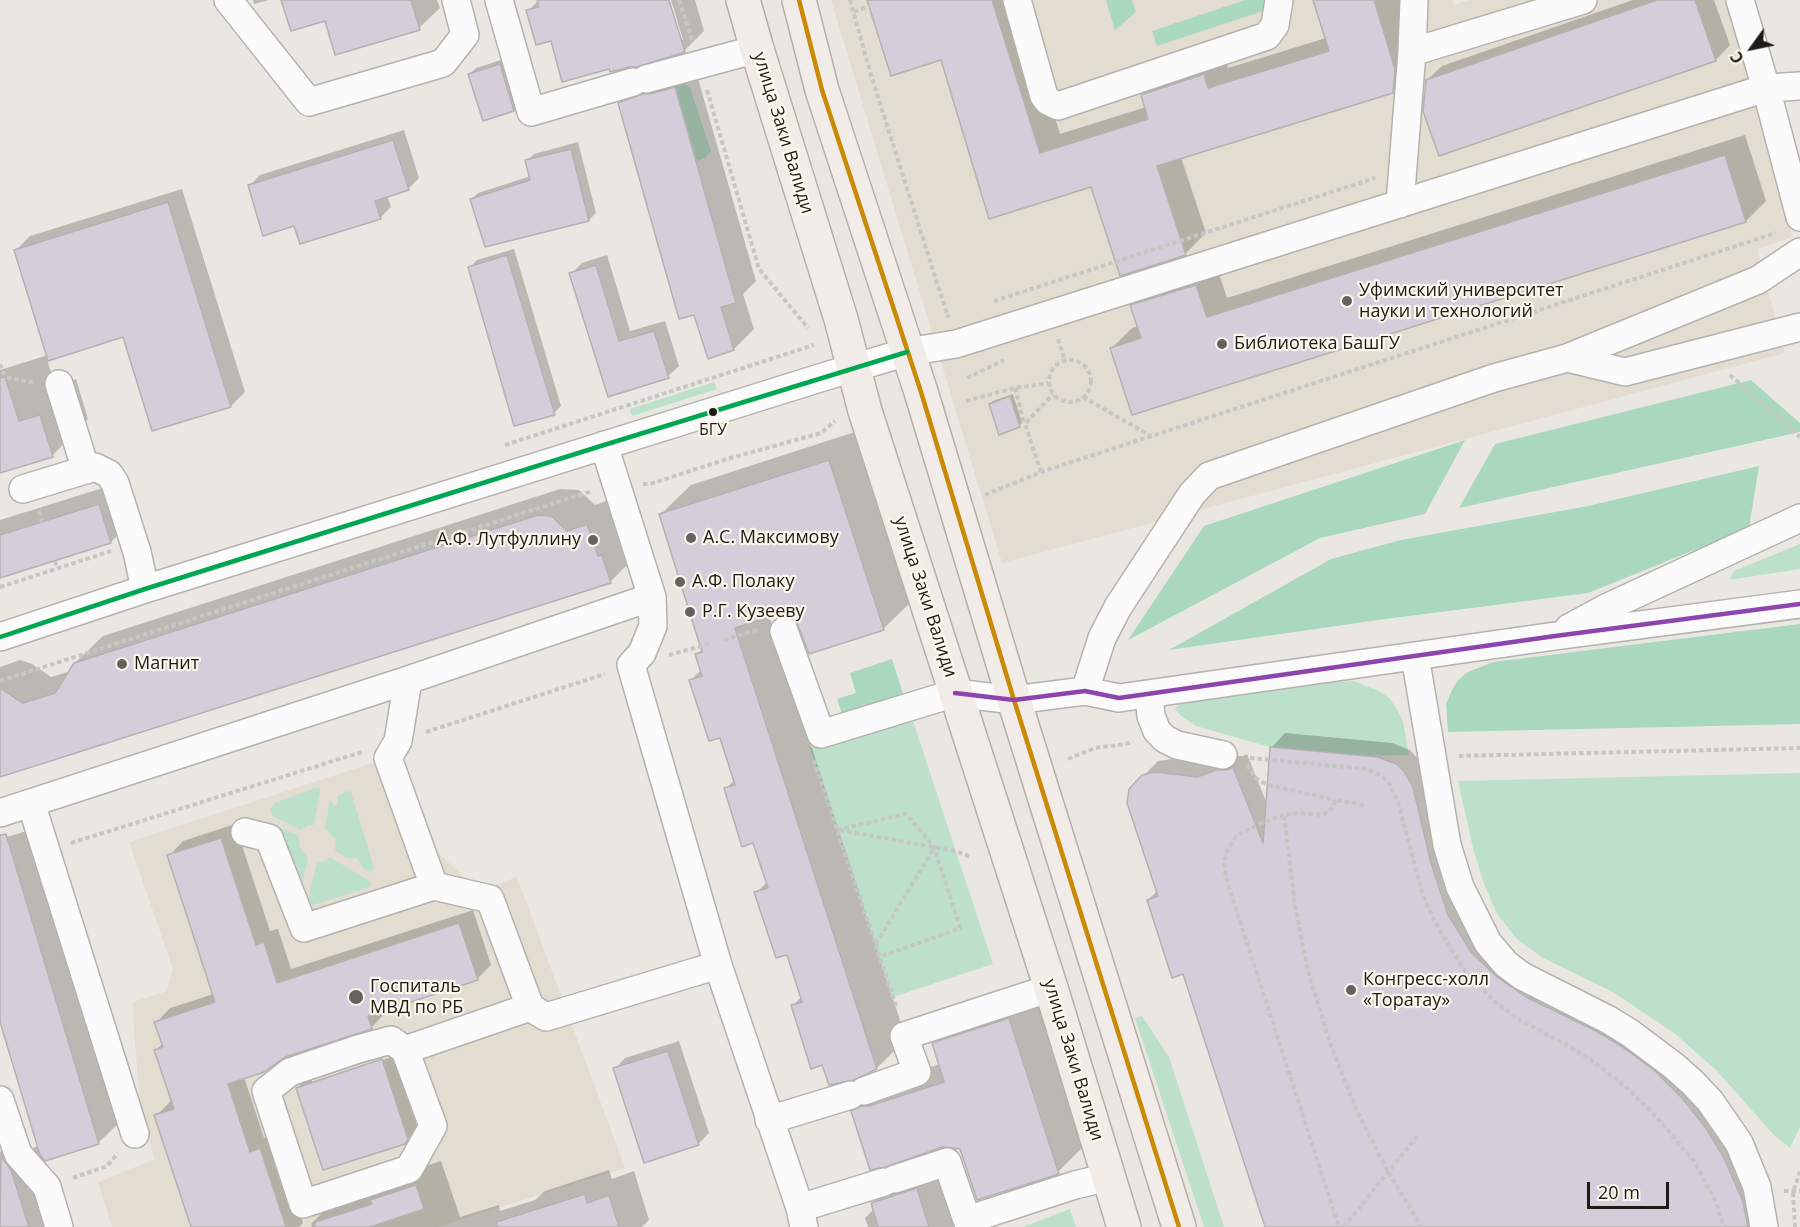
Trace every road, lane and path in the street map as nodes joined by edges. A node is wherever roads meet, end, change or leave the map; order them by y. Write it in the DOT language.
graph roads {
  1 [pos="228,0"];
  2 [pos="456,0"];
  3 [pos="499,0"];
  4 [pos="680,0"];
  5 [pos="743,0"];
  6 [pos="799,0"];
  7 [pos="850,0"];
  8 [pos="1017,0"];
  9 [pos="1279,0"];
  10 [pos="1414,0"];
  11 [pos="1583,0"];
  12 [pos="1740,0"];
  13 [pos="869,6"];
  14 [pos="854,12"];
  15 [pos="757,50"];
  16 [pos="1412,52"];
  17 [pos="699,65"];
  18 [pos="1800,86"];
  19 [pos="1766,88"];
  20 [pos="1403,169"];
  21 [pos="1400,204"];
  22 [pos="1790,224"];
  23 [pos="1800,252"];
  24 [pos="992,301"];
  25 [pos="959,312"];
  26 [pos="1800,327"];
  27 [pos="808,328"];
  28 [pos="1056,335"];
  29 [pos="814,345"];
  30 [pos="907,352"];
  31 [pos="1567,358"];
  32 [pos="1065,361"];
  33 [pos="0,364"];
  34 [pos="855,368"];
  35 [pos="1730,375"];
  36 [pos="1049,383"];
  37 [pos="59,384"];
  38 [pos="1015,388"];
  39 [pos="1053,394"];
  40 [pos="1083,398"];
  41 [pos="966,401"];
  42 [pos="835,421"];
  43 [pos="1024,424"];
  44 [pos="1152,436"];
  45 [pos="1800,437"];
  46 [pos="604,445"];
  47 [pos="499,447"];
  48 [pos="86,470"];
  49 [pos="1041,472"];
  50 [pos="617,483"];
  51 [pos="23,489"];
  52 [pos="985,495"];
  53 [pos="1800,518"];
  54 [pos="137,552"];
  55 [pos="55,561"];
  56 [pos="57,568"];
  57 [pos="0,587"];
  58 [pos="145,589"];
  59 [pos="652,597"];
  60 [pos="1800,604"];
  61 [pos="772,629"];
  62 [pos="1555,636"];
  63 [pos="0,637"];
  64 [pos="723,640"];
  65 [pos="1415,656"];
  66 [pos="632,666"];
  67 [pos="408,680"];
  68 [pos="0,681"];
  69 [pos="1085,692"];
  70 [pos="955,693"];
  71 [pos="1149,694"];
  72 [pos="1014,700"];
  73 [pos="1155,725"];
  74 [pos="398,741"];
  75 [pos="1800,748"];
  76 [pos="1233,756"];
  77 [pos="1450,756"];
  78 [pos="814,758"];
  79 [pos="1068,759"];
  80 [pos="1335,800"];
  81 [pos="31,803"];
  82 [pos="1364,805"];
  83 [pos="0,813"];
  84 [pos="1284,815"];
  85 [pos="837,830"];
  86 [pos="245,832"];
  87 [pos="934,848"];
  88 [pos="47,851"];
  89 [pos="971,857"];
  90 [pos="434,886"];
  91 [pos="876,945"];
  92 [pos="880,957"];
  93 [pos="718,966"];
  94 [pos="1051,988"];
  95 [pos="530,1007"];
  96 [pos="904,1036"];
  97 [pos="405,1050"];
  98 [pos="2,1116"];
  99 [pos="769,1120"];
  100 [pos="135,1134"];
  101 [pos="1419,1134"];
  102 [pos="1388,1172"];
  103 [pos="1800,1172"];
  104 [pos="1109,1177"];
  105 [pos="47,1187"];
  106 [pos="802,1217"];
  107 [pos="59,1227"];
  108 [pos="1124,1227"];
  109 [pos="1179,1227"];
  110 [pos="1339,1227"];
  111 [pos="1344,1227"];
  112 [pos="1422,1227"];
  113 [pos="1764,1227"];
  114 [pos="1795,1227"];
  1 -- 2 [label="street"];
  3 -- 17 [label="street"];
  4 -- 17 [label="path"];
  5 -- 15 [label="main road, улица Заки Валиди"];
  6 -- 30 [label="main road"];
  7 -- 14 [label="path"];
  8 -- 9 [label="street"];
  10 -- 16 [label="street"];
  11 -- 16 [label="street"];
  12 -- 19 [label="street"];
  13 -- 14 [label="path"];
  14 -- 25 [label="path"];
  15 -- 17 [label="street"];
  15 -- 34 [label="main road, улица Заки Валиди"];
  16 -- 20 [label="street"];
  17 -- 27 [label="path"];
  18 -- 19 [label="street"];
  19 -- 21 [label="street"];
  19 -- 22 [label="street"];
  20 -- 21 [label="street"];
  20 -- 24 [label="path"];
  21 -- 30 [label="street"];
  22 -- 44 [label="path"];
  23 -- 31 [label="street"];
  26 -- 31 [label="street"];
  28 -- 32 [label="path"];
  29 -- 47 [label="path"];
  30 -- 34 [label="street"];
  30 -- 72 [label="main road"];
  31 -- 69 [label="street"];
  32 -- 36 [label="path"];
  32 -- 40 [label="path"];
  33 -- 37 [label="path"];
  34 -- 46 [label="street"];
  34 -- 70 [label="main road, улица Заки Валиди"];
  35 -- 45 [label="path"];
  36 -- 38 [label="path"];
  36 -- 39 [label="path"];
  37 -- 48 [label="street"];
  38 -- 41 [label="path"];
  38 -- 43 [label="path"];
  39 -- 40 [label="path"];
  39 -- 43 [label="path"];
  40 -- 44 [label="path"];
  42 -- 50 [label="path"];
  43 -- 49 [label="path"];
  44 -- 49 [label="path"];
  46 -- 50 [label="street"];
  46 -- 58 [label="street"];
  48 -- 51 [label="street"];
  48 -- 54 [label="street"];
  49 -- 52 [label="path"];
  50 -- 59 [label="street"];
  50 -- 68 [label="path"];
  53 -- 62 [label="street"];
  54 -- 56 [label="path"];
  54 -- 58 [label="street"];
  55 -- 56 [label="path"];
  56 -- 57 [label="path"];
  58 -- 63 [label="street"];
  59 -- 66 [label="street"];
  59 -- 67 [label="street"];
  60 -- 62 [label="street"];
  61 -- 64 [label="path"];
  61 -- 70 [label="street"];
  62 -- 65 [label="street"];
  65 -- 71 [label="street"];
  65 -- 113 [label="street"];
  66 -- 74 [label="path"];
  66 -- 93 [label="street"];
  67 -- 74 [label="street"];
  67 -- 81 [label="street"];
  69 -- 71 [label="street"];
  69 -- 72 [label="street"];
  70 -- 72 [label="street"];
  70 -- 94 [label="main road, улица Заки Валиди"];
  71 -- 73 [label="street"];
  72 -- 109 [label="main road"];
  73 -- 76 [label="street"];
  73 -- 79 [label="path"];
  74 -- 88 [label="path"];
  74 -- 90 [label="street"];
  75 -- 77 [label="path"];
  76 -- 80 [label="path"];
  78 -- 85 [label="path"];
  80 -- 82 [label="path"];
  80 -- 84 [label="path"];
  81 -- 83 [label="street"];
  81 -- 88 [label="street"];
  84 -- 102 [label="path"];
  84 -- 110 [label="path"];
  85 -- 87 [label="path"];
  85 -- 87 [label="path"];
  85 -- 91 [label="path"];
  86 -- 90 [label="street"];
  87 -- 89 [label="path"];
  87 -- 91 [label="path"];
  87 -- 92 [label="path"];
  88 -- 100 [label="street"];
  90 -- 95 [label="street"];
  91 -- 92 [label="path"];
  92 -- 96 [label="path"];
  93 -- 95 [label="street"];
  93 -- 99 [label="street"];
  94 -- 96 [label="street"];
  94 -- 104 [label="main road, улица Заки Валиди"];
  95 -- 97 [label="street"];
  96 -- 99 [label="street"];
  97 -- 97 [label="street"];
  98 -- 105 [label="street"];
  99 -- 106 [label="street"];
  100 -- 105 [label="path"];
  101 -- 102 [label="path"];
  102 -- 111 [label="path"];
  102 -- 112 [label="path"];
  103 -- 114 [label="path"];
  104 -- 106 [label="street"];
  104 -- 108 [label="main road, улица Заки Валиди"];
  105 -- 107 [label="street"];
}
